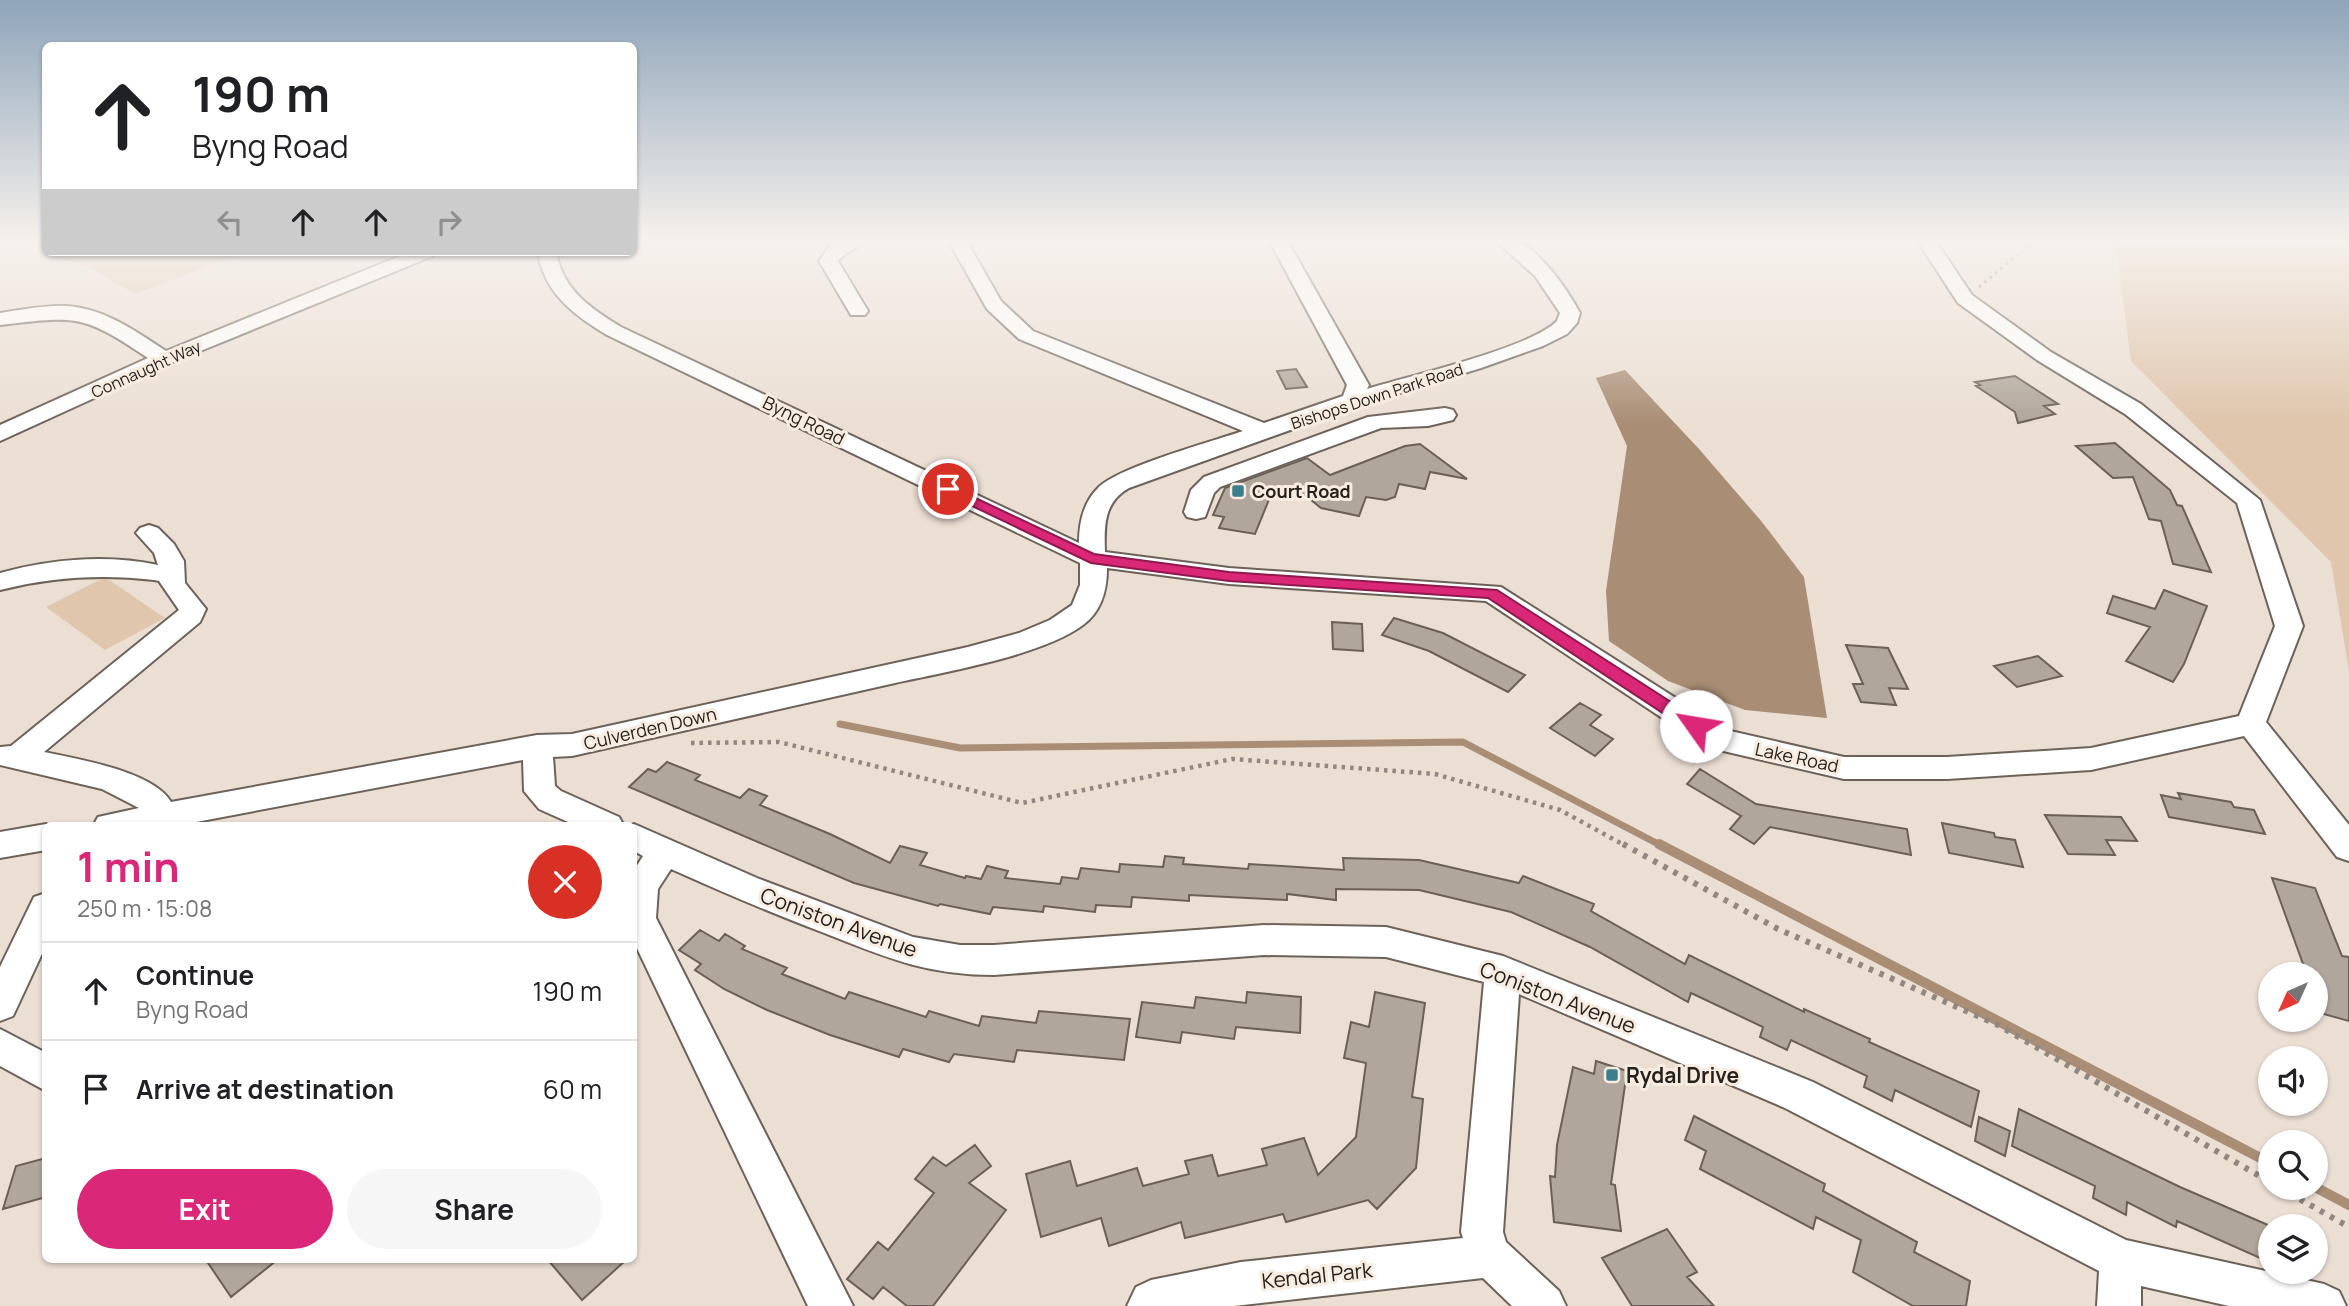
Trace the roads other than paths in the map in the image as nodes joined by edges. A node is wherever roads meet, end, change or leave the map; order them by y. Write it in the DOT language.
graph roads {
  1 [pos="306,301"];
  2 [pos="569,301"];
  3 [pos="852,301"];
  4 [pos="990,301"];
  5 [pos="1312,301"];
  6 [pos="1562,301"];
  7 [pos="1968,301"];
  8 [pos="858,311"];
  9 [pos="0,319"];
  10 [pos="164,359"];
  11 [pos="1352,400"];
  12 [pos="1445,415"];
  13 [pos="1307,418"];
  14 [pos="22,425"];
  15 [pos="1266,432"];
  16 [pos="0,434"];
  17 [pos="1336,437"];
  18 [pos="0,442"];
  19 [pos="1196,512"];
  20 [pos="1093,514"];
  21 [pos="149,533"];
  22 [pos="1091,558"];
  23 [pos="172,576"];
  24 [pos="0,582"];
  25 [pos="2251,724"];
  26 [pos="537,746"];
  27 [pos="8,755"];
  28 [pos="151,819"];
  29 [pos="133,822"];
  30 [pos="599,822"];
  31 [pos="42,838"];
  32 [pos="649,844"];
  33 [pos="0,845"];
  34 [pos="2349,848"];
  35 [pos="42,915"];
  36 [pos="1503,971"];
  37 [pos="0,1005"];
  38 [pos="0,1046"];
  39 [pos="42,1072"];
  40 [pos="1490,1256"];
  41 [pos="2122,1260"];
  42 [pos="831,1306"];
  43 [pos="1149,1306"];
  44 [pos="1544,1306"];
  45 [pos="2119,1306"];
  46 [pos="2325,1306"];
  1 -- 10 [label="street, Connaught Way"];
  2 -- 22 [label="street, Byng Road"];
  3 -- 8 [label="street"];
  4 -- 15 [label="street"];
  5 -- 11 [label="street"];
  6 -- 11 [label="street, Bishops Down Park Road"];
  7 -- 25 [label="street"];
  9 -- 10 [label="street"];
  10 -- 14 [label="street, Connaught Way"];
  11 -- 13 [label="street, Bishops Down Park Road"];
  12 -- 17 [label="street"];
  13 -- 15 [label="street, Bishops Down Park Road"];
  13 -- 17 [label="street"];
  14 -- 16 [label="street, Connaught Way"];
  14 -- 18 [label="street, Connaught Way"];
  15 -- 20 [label="street, Bishops Down Park Road"];
  17 -- 19 [label="street"];
  20 -- 22 [label="street, Culverden Down"];
  21 -- 23 [label="street"];
  22 -- 25 [label="street, Lake Road"];
  22 -- 26 [label="street, Culverden Down"];
  23 -- 24 [label="street"];
  23 -- 27 [label="street"];
  25 -- 34 [label="street"];
  26 -- 28 [label="street, Culverden Down"];
  26 -- 30 [label="street"];
  27 -- 28 [label="street"];
  28 -- 29 [label="street, Culverden Down"];
  31 -- 33 [label="street"];
  32 -- 36 [label="street, Coniston Avenue"];
  32 -- 42 [label="street"];
  35 -- 37 [label="street"];
  36 -- 40 [label="street"];
  36 -- 41 [label="street, Coniston Avenue"];
  38 -- 39 [label="street"];
  40 -- 43 [label="street, Kendal Park"];
  40 -- 44 [label="street"];
  41 -- 45 [label="street"];
  41 -- 46 [label="street, Coniston Avenue"];
}
